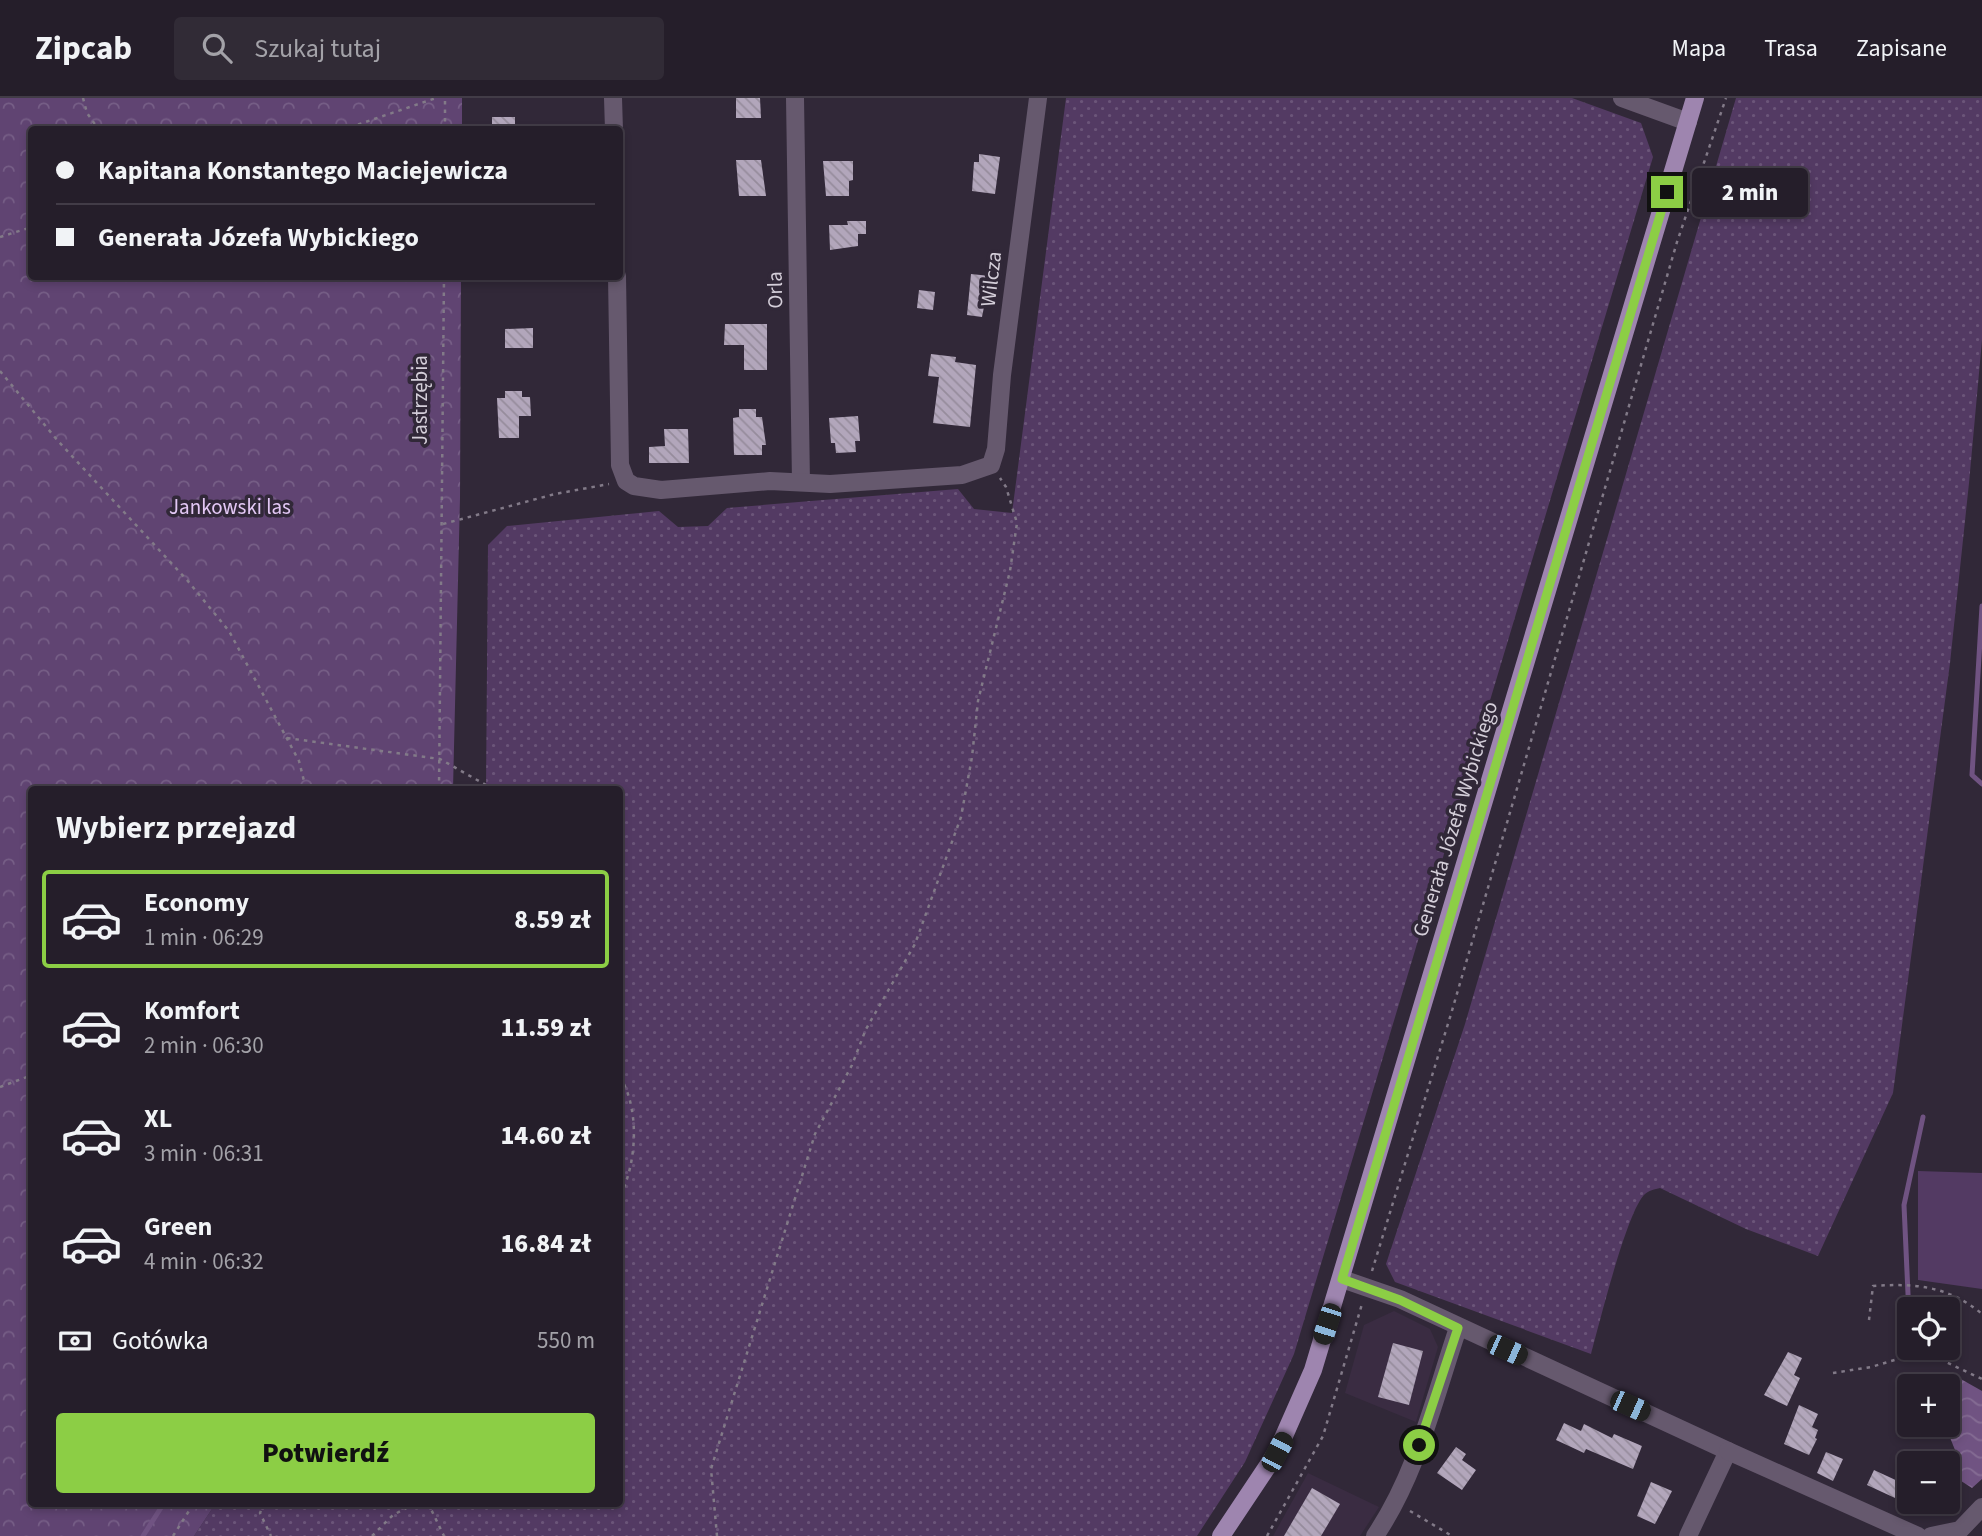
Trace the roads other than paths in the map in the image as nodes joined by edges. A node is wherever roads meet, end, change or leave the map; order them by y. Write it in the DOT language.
graph roads {
  1 [pos="613,98"];
  2 [pos="795,98"];
  3 [pos="1038,98"];
  4 [pos="1622,98"];
  5 [pos="1695,98"];
  6 [pos="1688,122"];
  7 [pos="614,126"];
  8 [pos="617,280"];
  9 [pos="801,482"];
  10 [pos="1342,1279"];
  11 [pos="1458,1328"];
  12 [pos="1728,1451"];
  13 [pos="1982,1507"];
  14 [pos="1221,1536"];
  15 [pos="1375,1536"];
  16 [pos="1688,1536"];
  17 [pos="1918,1536"];
  18 [pos="1931,1536"];
  1 -- 7 [label="street"];
  2 -- 9 [label="street, Orla"];
  3 -- 9 [label="street, Wilcza"];
  4 -- 6 [label="street"];
  5 -- 6 [label="main road, Generała Józefa Wybickiego"];
  6 -- 10 [label="main road, Generała Józefa Wybickiego"];
  8 -- 9 [label="street"];
  10 -- 11 [label="street"];
  10 -- 14 [label="main road, Generała Józefa Wybickiego"];
  11 -- 12 [label="street"];
  11 -- 15 [label="street"];
  12 -- 16 [label="street"];
  12 -- 17 [label="street"];
  13 -- 18 [label="street"];
}
